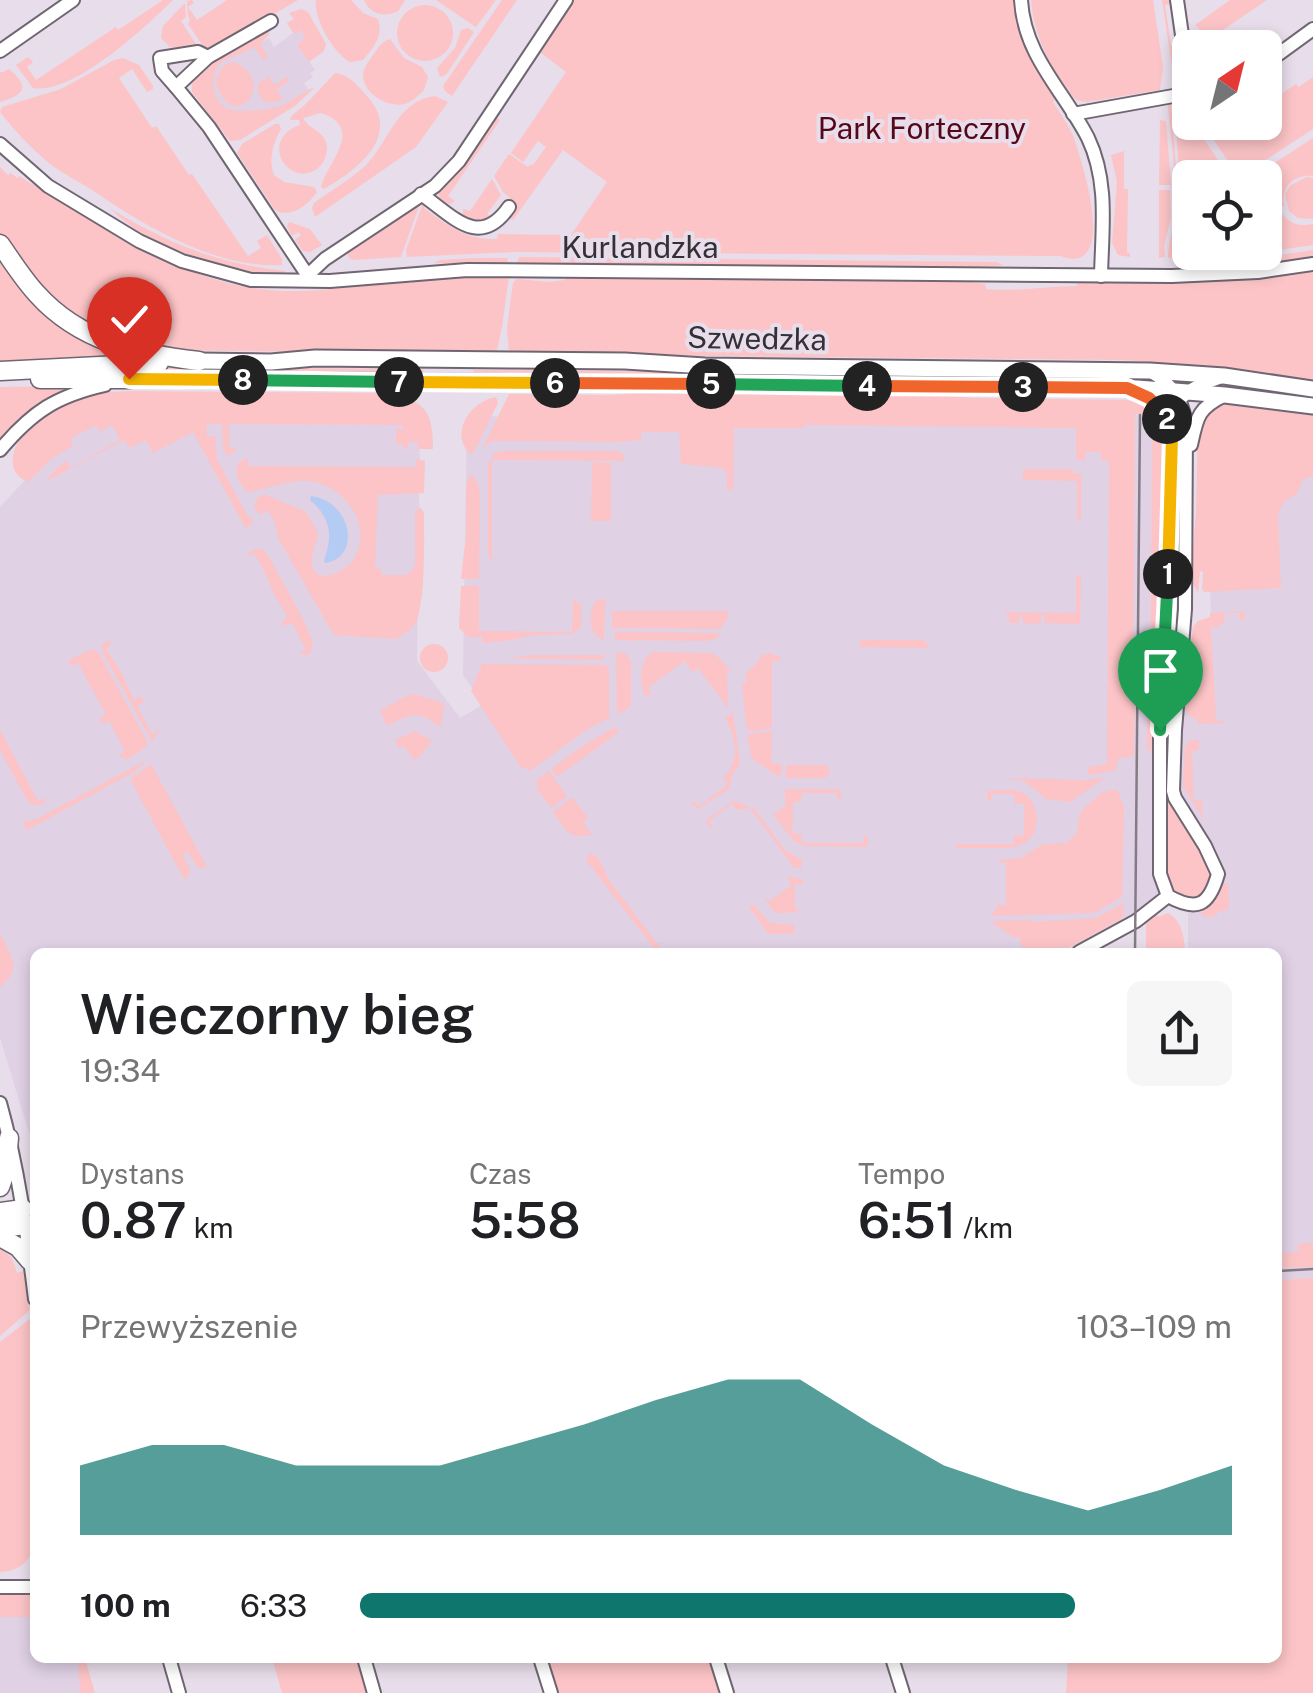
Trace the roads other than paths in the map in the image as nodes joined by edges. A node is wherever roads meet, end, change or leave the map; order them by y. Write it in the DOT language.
graph roads {
  1 [pos="73,0"];
  2 [pos="566,0"];
  3 [pos="1021,0"];
  4 [pos="1177,0"];
  5 [pos="271,21"];
  6 [pos="1313,29"];
  7 [pos="1182,30"];
  8 [pos="0,52"];
  9 [pos="1282,52"];
  10 [pos="208,56"];
  11 [pos="176,87"];
  12 [pos="1172,95"];
  13 [pos="1073,114"];
  14 [pos="1,144"];
  15 [pos="422,194"];
  16 [pos="509,207"];
  17 [pos="0,244"];
  18 [pos="1313,264"];
  19 [pos="1101,276"];
  20 [pos="309,278"];
  21 [pos="199,361"];
  22 [pos="1150,371"];
  23 [pos="0,373"];
  24 [pos="1224,376"];
  25 [pos="129,379"];
  26 [pos="1127,388"];
  27 [pos="1313,389"];
  28 [pos="1180,394"];
  29 [pos="1225,395"];
  30 [pos="1313,406"];
  31 [pos="1172,437"];
  32 [pos="0,450"];
  33 [pos="1186,466"];
  34 [pos="1168,896"];
  35 [pos="1086,948"];
  36 [pos="0,1102"];
  37 [pos="10,1138"];
  38 [pos="0,1187"];
  39 [pos="0,1212"];
  40 [pos="24,1217"];
  41 [pos="0,1228"];
  42 [pos="0,1237"];
  43 [pos="30,1261"];
  44 [pos="30,1587"];
  45 [pos="0,1588"];
  46 [pos="171,1663"];
  47 [pos="365,1663"];
  48 [pos="541,1663"];
  49 [pos="718,1663"];
  50 [pos="893,1663"];
  51 [pos="180,1693"];
  52 [pos="374,1693"];
  53 [pos="550,1693"];
  54 [pos="727,1693"];
  55 [pos="902,1693"];
  1 -- 8 [label="street"];
  2 -- 15 [label="street"];
  3 -- 13 [label="street"];
  4 -- 7 [label="street"];
  5 -- 10 [label="street"];
  6 -- 9 [label="street"];
  10 -- 11 [label="street"];
  10 -- 11 [label="street"];
  11 -- 20 [label="street"];
  12 -- 13 [label="street"];
  13 -- 19 [label="street"];
  14 -- 20 [label="street, Kurlandzka"];
  15 -- 16 [label="street"];
  15 -- 20 [label="street"];
  17 -- 21 [label="main road"];
  18 -- 19 [label="street, Kurlandzka"];
  19 -- 20 [label="street, Kurlandzka"];
  21 -- 22 [label="street, Szwedzka"];
  21 -- 23 [label="main road"];
  22 -- 24 [label="street, Szwedzka"];
  22 -- 28 [label="street"];
  23 -- 25 [label="main road"];
  24 -- 27 [label="street, Szwedzka"];
  24 -- 28 [label="street"];
  25 -- 26 [label="street, Szwedzka"];
  25 -- 32 [label="street"];
  26 -- 28 [label="street, Szwedzka"];
  26 -- 31 [label="street"];
  28 -- 29 [label="street, Szwedzka"];
  28 -- 31 [label="street"];
  28 -- 33 [label="street"];
  29 -- 30 [label="street, Szwedzka"];
  29 -- 33 [label="street"];
  31 -- 34 [label="street"];
  33 -- 34 [label="street"];
  34 -- 35 [label="street"];
  36 -- 37 [label="street"];
  37 -- 38 [label="main road"];
  37 -- 40 [label="street"];
  39 -- 40 [label="main road"];
  40 -- 41 [label="main road"];
  40 -- 43 [label="street"];
  42 -- 43 [label="main road"];
  44 -- 45 [label="street"];
  46 -- 51 [label="street"];
  47 -- 52 [label="street"];
  48 -- 53 [label="street"];
  49 -- 54 [label="street"];
  50 -- 55 [label="street"];
}
